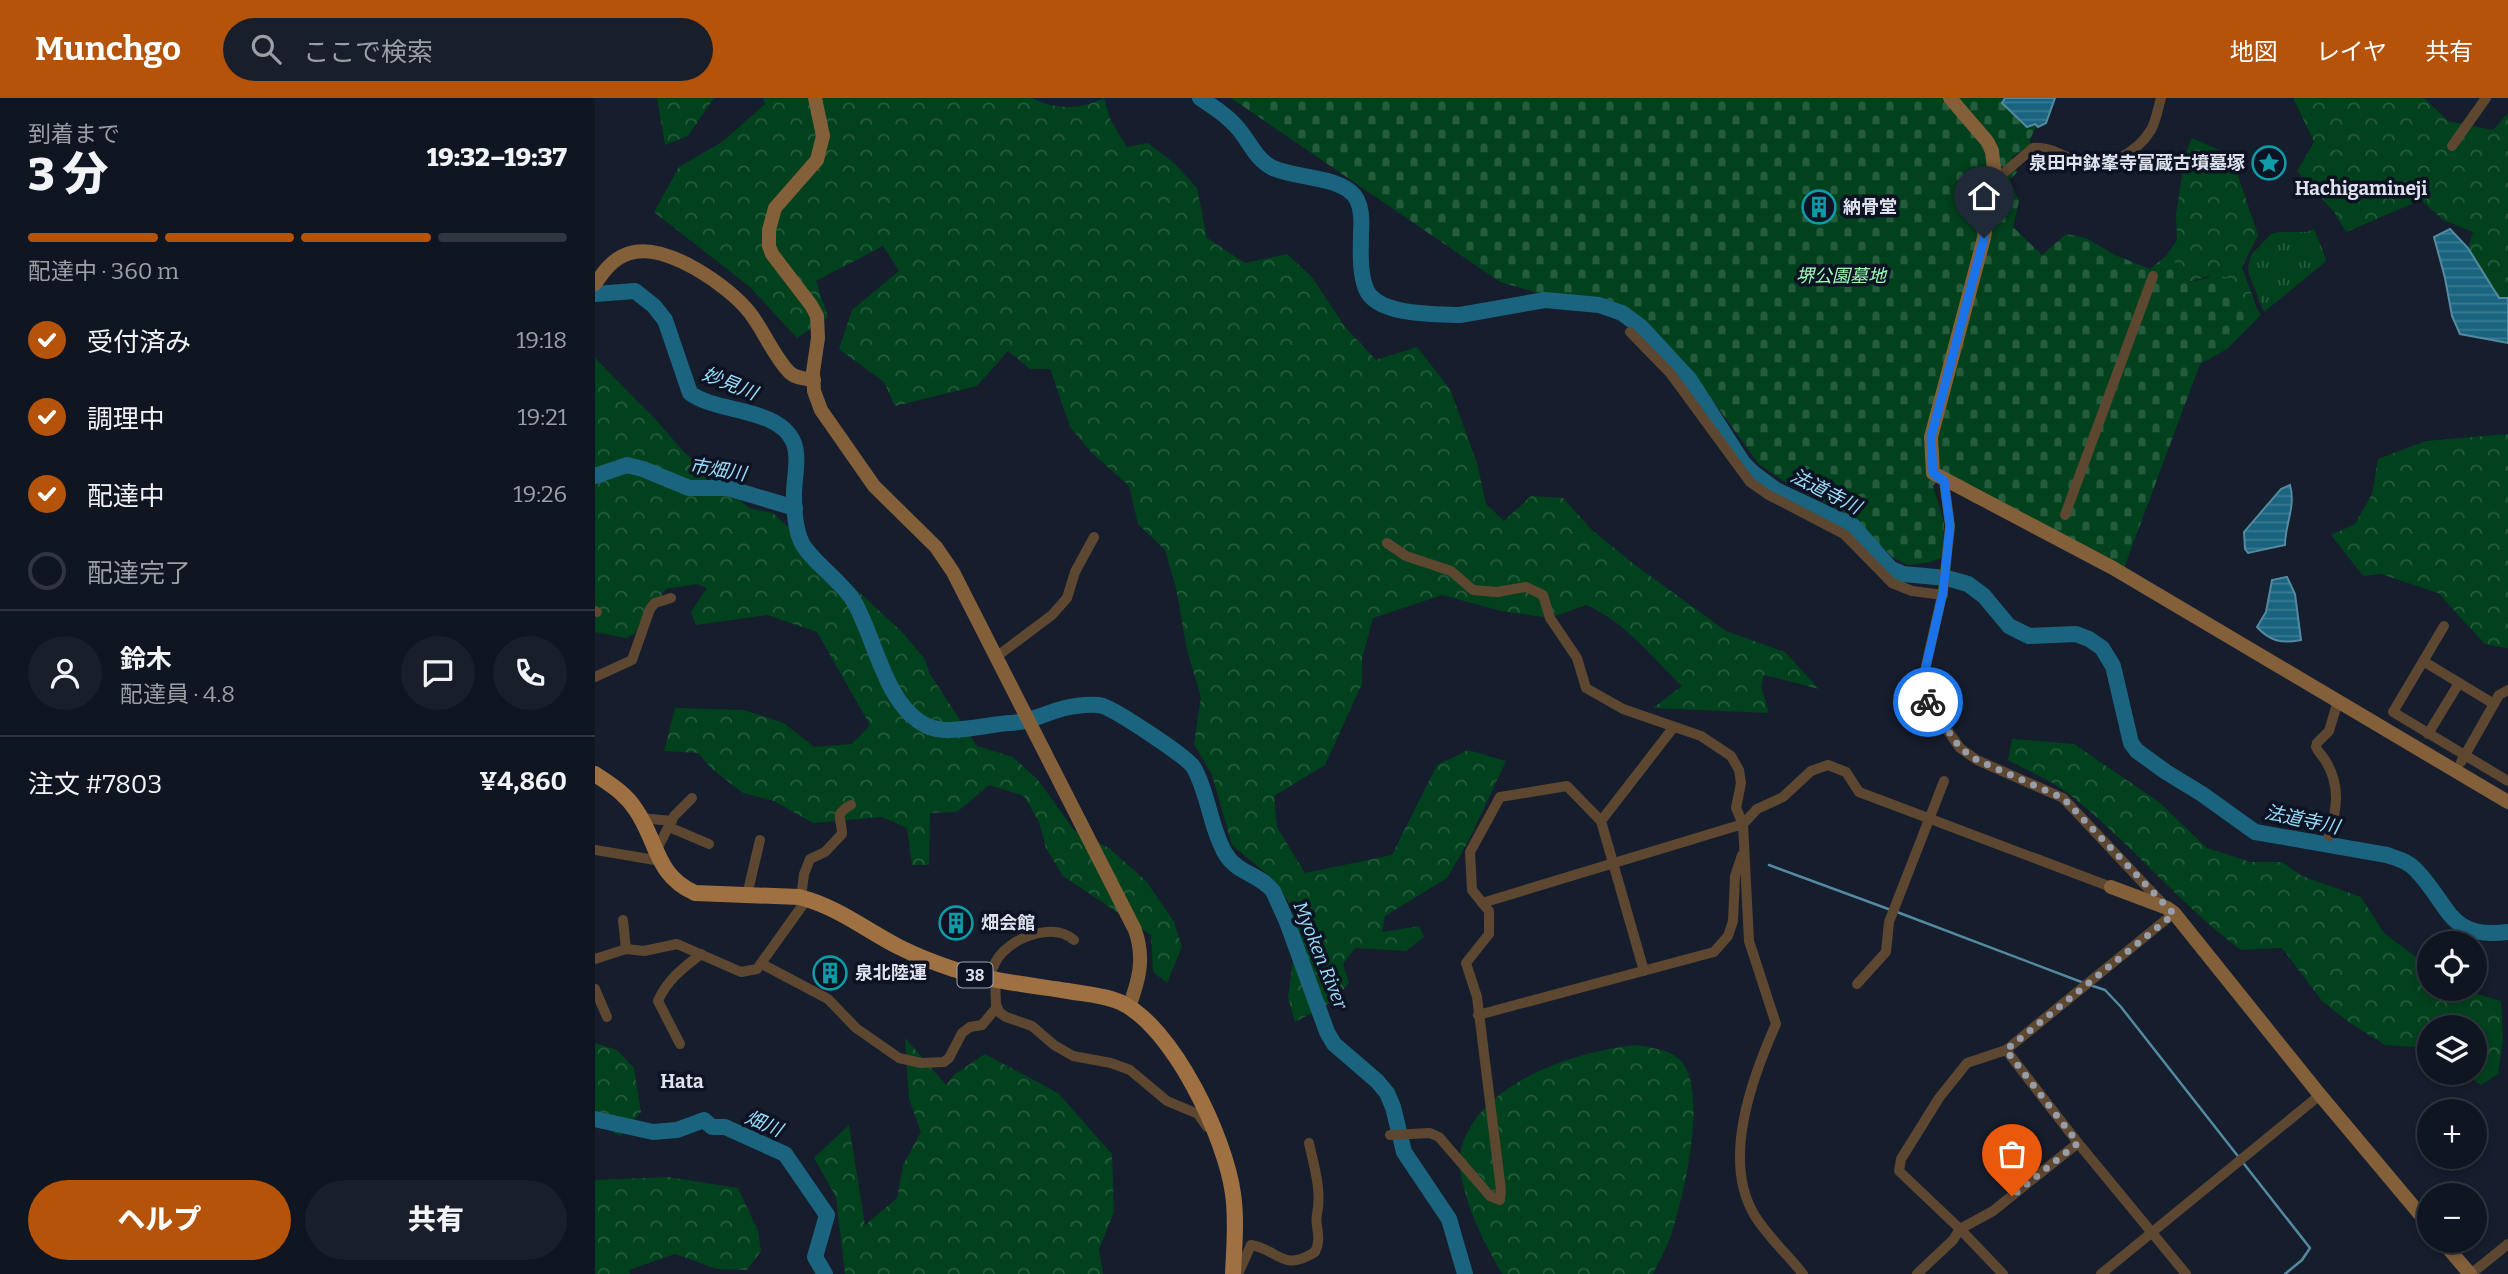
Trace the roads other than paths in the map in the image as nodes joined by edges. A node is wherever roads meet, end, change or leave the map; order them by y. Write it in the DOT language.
graph roads {
  1 [pos="815,98"];
  2 [pos="1949,98"];
  3 [pos="2161,98"];
  4 [pos="2486,98"];
  5 [pos="2452,146"];
  6 [pos="1992,183"];
  7 [pos="2153,276"];
  8 [pos="595,284"];
  9 [pos="1630,332"];
  10 [pos="814,380"];
  11 [pos="1944,481"];
  12 [pos="2065,515"];
  13 [pos="1094,537"];
  14 [pos="1387,544"];
  15 [pos="1943,593"];
  16 [pos="671,598"];
  17 [pos="2444,626"];
  18 [pos="996,657"];
  19 [pos="2423,661"];
  20 [pos="595,677"];
  21 [pos="2459,683"];
  22 [pos="2508,690"];
  23 [pos="2338,701"];
  24 [pos="2494,704"];
  25 [pos="1673,728"];
  26 [pos="2428,734"];
  27 [pos="2464,757"];
  28 [pos="2508,768"];
  29 [pos="2456,771"];
  30 [pos="595,774"];
  31 [pos="2505,780"];
  32 [pos="1944,781"];
  33 [pos="692,797"];
  34 [pos="2508,802"];
  35 [pos="851,805"];
  36 [pos="641,818"];
  37 [pos="1929,818"];
  38 [pos="1601,821"];
  39 [pos="670,824"];
  40 [pos="1743,824"];
  41 [pos="2329,835"];
  42 [pos="760,840"];
  43 [pos="709,845"];
  44 [pos="1745,848"];
  45 [pos="595,850"];
  46 [pos="659,856"];
  47 [pos="1613,863"];
  48 [pos="2112,887"];
  49 [pos="747,895"];
  50 [pos="804,898"];
  51 [pos="1482,903"];
  52 [pos="2170,911"];
  53 [pos="623,920"];
  54 [pos="1074,940"];
  55 [pos="626,949"];
  56 [pos="701,954"];
  57 [pos="595,959"];
  58 [pos="762,964"];
  59 [pos="1644,971"];
  60 [pos="992,979"];
  61 [pos="1857,984"];
  62 [pos="595,989"];
  63 [pos="598,1005"];
  64 [pos="997,1007"];
  65 [pos="1129,1007"];
  66 [pos="1478,1015"];
  67 [pos="607,1017"];
  68 [pos="680,1044"];
  69 [pos="2006,1050"];
  70 [pos="2320,1095"];
  71 [pos="1217,1131"];
  72 [pos="1390,1135"];
  73 [pos="1309,1143"];
  74 [pos="2078,1143"];
  75 [pos="2417,1211"];
  76 [pos="1960,1229"];
  77 [pos="2153,1233"];
  78 [pos="2508,1244"];
  79 [pos="2453,1253"];
  80 [pos="1236,1274"];
  81 [pos="1803,1274"];
  82 [pos="1917,1274"];
  83 [pos="2003,1274"];
  84 [pos="2101,1274"];
  85 [pos="2186,1274"];
  86 [pos="2471,1274"];
  1 -- 10 [label="street"];
  2 -- 6 [label="street"];
  3 -- 6 [label="street"];
  4 -- 5 [label="street"];
  6 -- 11 [label="street"];
  7 -- 12 [label="street"];
  8 -- 10 [label="street"];
  9 -- 15 [label="street"];
  10 -- 18 [label="street"];
  11 -- 15 [label="street"];
  11 -- 23 [label="street"];
  13 -- 18 [label="street"];
  14 -- 25 [label="street"];
  15 -- 52 [label="street"];
  16 -- 20 [label="street"];
  17 -- 19 [label="street"];
  18 -- 65 [label="street"];
  19 -- 21 [label="street"];
  19 -- 26 [label="street"];
  21 -- 24 [label="street"];
  21 -- 26 [label="street"];
  22 -- 24 [label="street"];
  23 -- 29 [label="street"];
  23 -- 41 [label="street"];
  24 -- 27 [label="street"];
  25 -- 38 [label="street"];
  25 -- 40 [label="street"];
  26 -- 27 [label="street"];
  27 -- 29 [label="street"];
  27 -- 31 [label="street"];
  28 -- 31 [label="street"];
  29 -- 34 [label="street"];
  30 -- 36 [label="main road, 38"];
  32 -- 37 [label="street"];
  33 -- 39 [label="street"];
  35 -- 50 [label="street"];
  36 -- 39 [label="street"];
  36 -- 46 [label="main road, 38"];
  37 -- 40 [label="street"];
  37 -- 48 [label="street"];
  37 -- 61 [label="street"];
  38 -- 47 [label="street"];
  38 -- 51 [label="street"];
  39 -- 43 [label="street"];
  39 -- 46 [label="street"];
  40 -- 44 [label="street"];
  40 -- 47 [label="street"];
  42 -- 49 [label="street"];
  44 -- 59 [label="street"];
  44 -- 81 [label="street"];
  45 -- 46 [label="street"];
  46 -- 49 [label="main road, 38"];
  47 -- 51 [label="street"];
  47 -- 59 [label="street"];
  48 -- 52 [label="street"];
  49 -- 50 [label="main road, 38"];
  50 -- 58 [label="street"];
  50 -- 60 [label="main road, 38"];
  51 -- 66 [label="street"];
  52 -- 69 [label="street"];
  52 -- 70 [label="street"];
  53 -- 55 [label="street"];
  54 -- 60 [label="street"];
  55 -- 56 [label="street"];
  55 -- 57 [label="street"];
  56 -- 58 [label="street"];
  56 -- 68 [label="street"];
  58 -- 64 [label="street"];
  59 -- 66 [label="street"];
  60 -- 64 [label="street"];
  60 -- 65 [label="main road, 38"];
  62 -- 63 [label="street"];
  63 -- 67 [label="street"];
  64 -- 71 [label="street"];
  65 -- 71 [label="main road, 38"];
  66 -- 72 [label="street"];
  69 -- 74 [label="street"];
  69 -- 76 [label="street"];
  70 -- 75 [label="street"];
  70 -- 77 [label="street"];
  71 -- 80 [label="main road, 38"];
  73 -- 80 [label="street"];
  74 -- 76 [label="street"];
  74 -- 77 [label="street"];
  76 -- 82 [label="street"];
  76 -- 83 [label="street"];
  77 -- 84 [label="street"];
  77 -- 85 [label="street"];
  78 -- 86 [label="street"];
  79 -- 86 [label="street"];
}
